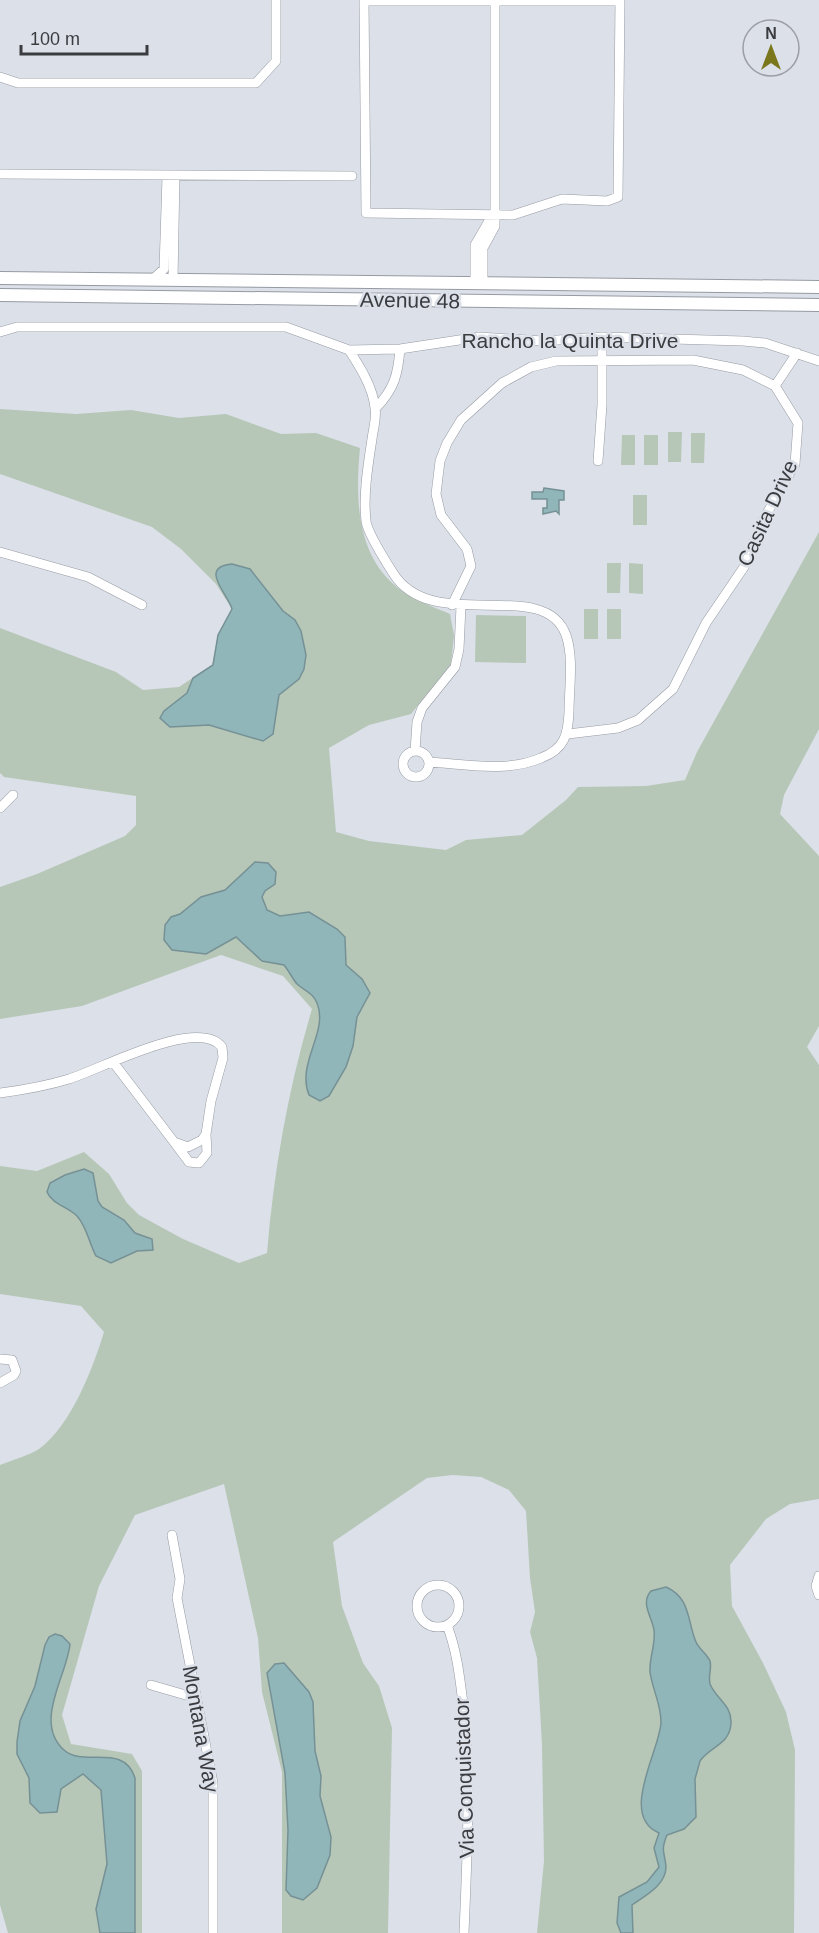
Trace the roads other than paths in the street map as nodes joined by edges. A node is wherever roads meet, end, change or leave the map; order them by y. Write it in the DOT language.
graph roads {
  1 [pos="276,0"];
  2 [pos="364,1"];
  3 [pos="495,1"];
  4 [pos="620,1"];
  5 [pos="0,77"];
  6 [pos="0,174"];
  7 [pos="171,176"];
  8 [pos="352,176"];
  9 [pos="493,214"];
  10 [pos="0,278"];
  11 [pos="153,279"];
  12 [pos="173,280"];
  13 [pos="479,284"];
  14 [pos="819,287"];
  15 [pos="0,295"];
  16 [pos="67,296"];
  17 [pos="370,300"];
  18 [pos="516,302"];
  19 [pos="819,305"];
  20 [pos="0,332"];
  21 [pos="602,338"];
  22 [pos="400,349"];
  23 [pos="349,350"];
  24 [pos="797,353"];
  25 [pos="602,360"];
  26 [pos="819,361"];
  27 [pos="775,386"];
  28 [pos="376,408"];
  29 [pos="598,461"];
  30 [pos="0,552"];
  31 [pos="142,605"];
  32 [pos="457,605"];
  33 [pos="568,734"];
  34 [pos="415,751"];
  35 [pos="429,762"];
  36 [pos="14,795"];
  37 [pos="0,808"];
  38 [pos="113,1062"];
  39 [pos="0,1093"];
  40 [pos="206,1134"];
  41 [pos="174,1142"];
  42 [pos="0,1359"];
  43 [pos="0,1383"];
  44 [pos="171,1534"];
  45 [pos="819,1576"];
  46 [pos="819,1595"];
  47 [pos="447,1625"];
  48 [pos="151,1684"];
  49 [pos="196,1698"];
  50 [pos="213,1933"];
  51 [pos="464,1933"];
  1 -- 5 [label="street"];
  2 -- 3 [label="street"];
  2 -- 9 [label="street"];
  3 -- 4 [label="street"];
  3 -- 9 [label="street"];
  4 -- 9 [label="street"];
  6 -- 7 [label="street"];
  7 -- 8 [label="street"];
  7 -- 11 [label="street"];
  7 -- 12 [label="street"];
  9 -- 13 [label="street"];
  10 -- 11 [label="main road, Avenue 48"];
  11 -- 12 [label="main road, Avenue 48"];
  12 -- 13 [label="main road, Avenue 48"];
  12 -- 16 [label="main road"];
  13 -- 14 [label="main road, Avenue 48"];
  13 -- 17 [label="main road"];
  13 -- 18 [label="main road"];
  15 -- 16 [label="main road, Avenue 48"];
  16 -- 17 [label="main road, Avenue 48"];
  17 -- 18 [label="main road, Avenue 48"];
  18 -- 19 [label="main road, Avenue 48"];
  20 -- 23 [label="street, Rancho la Quinta Drive"];
  21 -- 22 [label="street, Rancho la Quinta Drive"];
  21 -- 24 [label="street, Rancho la Quinta Drive"];
  21 -- 25 [label="street"];
  22 -- 23 [label="street, Rancho la Quinta Drive"];
  22 -- 28 [label="street"];
  23 -- 28 [label="street"];
  24 -- 26 [label="street, Rancho la Quinta Drive"];
  24 -- 27 [label="street"];
  25 -- 27 [label="street"];
  25 -- 29 [label="street"];
  25 -- 32 [label="street"];
  27 -- 33 [label="street, Casita Drive"];
  28 -- 32 [label="street"];
  30 -- 31 [label="street"];
  32 -- 33 [label="street"];
  32 -- 34 [label="street"];
  33 -- 35 [label="street"];
  34 -- 35 [label="street"];
  34 -- 35 [label="street"];
  36 -- 37 [label="street"];
  38 -- 39 [label="street"];
  38 -- 40 [label="street"];
  38 -- 41 [label="street"];
  40 -- 41 [label="street"];
  40 -- 41 [label="street"];
  42 -- 43 [label="street"];
  44 -- 49 [label="street, Montana Way"];
  45 -- 46 [label="street"];
  47 -- 47 [label="street"];
  47 -- 51 [label="street, Via Conquistador"];
  48 -- 49 [label="street"];
  49 -- 50 [label="street, Montana Way"];
}
